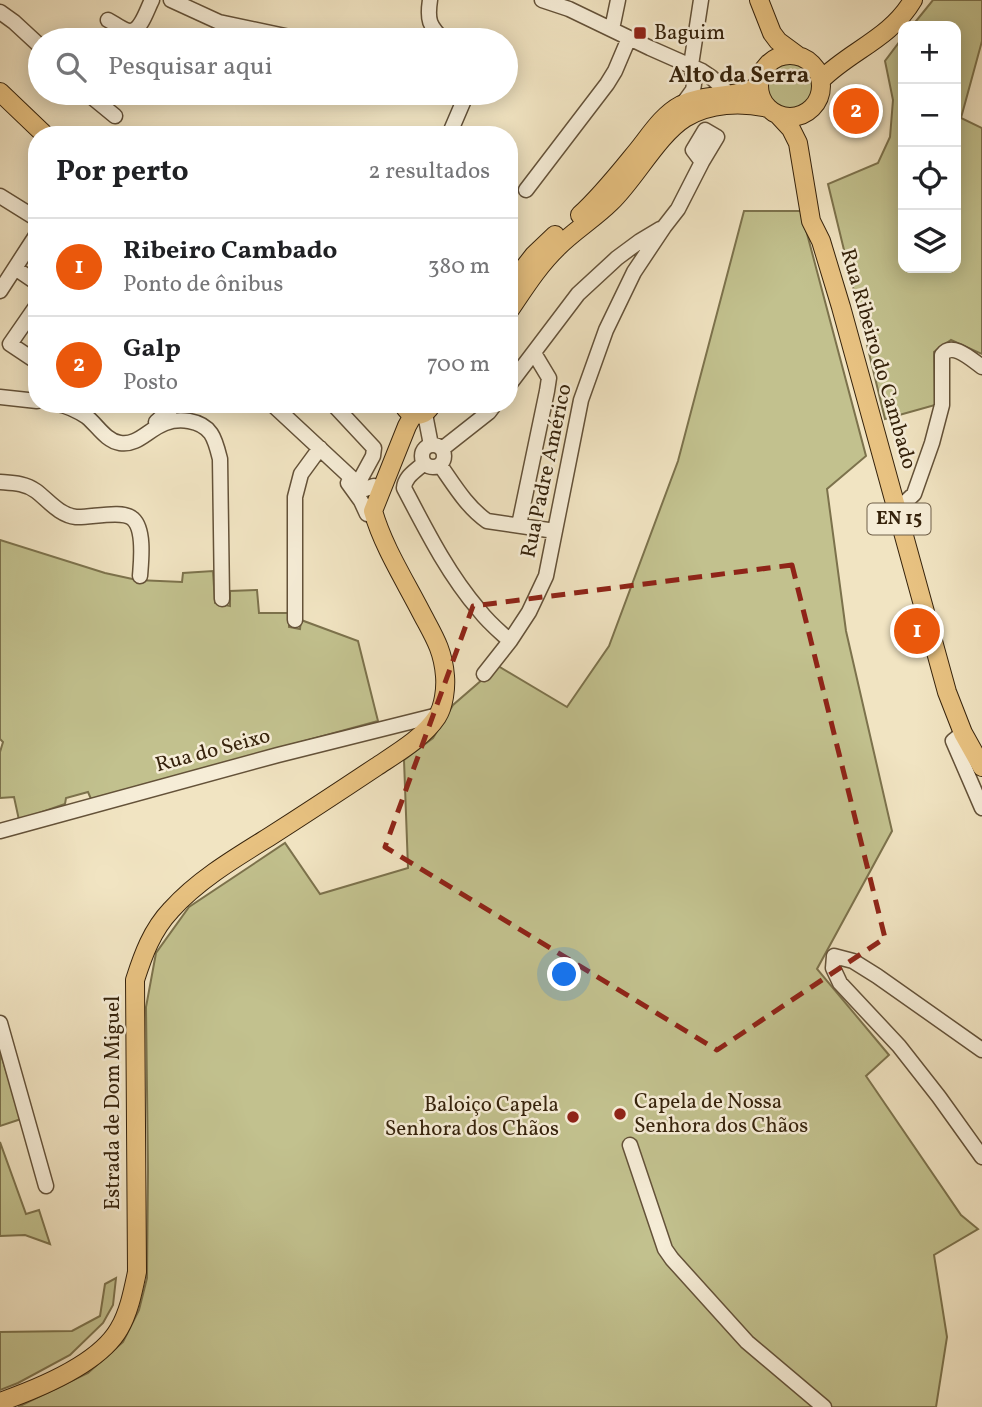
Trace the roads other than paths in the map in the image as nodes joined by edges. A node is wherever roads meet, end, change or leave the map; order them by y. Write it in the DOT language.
graph roads {
  1 [pos="152,0"];
  2 [pos="171,0"];
  3 [pos="430,0"];
  4 [pos="542,0"];
  5 [pos="618,0"];
  6 [pos="701,0"];
  7 [pos="758,0"];
  8 [pos="908,1"];
  9 [pos="0,12"];
  10 [pos="108,20"];
  11 [pos="122,28"];
  12 [pos="136,28"];
  13 [pos="247,28"];
  14 [pos="432,28"];
  15 [pos="612,29"];
  16 [pos="28,34"];
  17 [pos="629,38"];
  18 [pos="802,58"];
  19 [pos="691,65"];
  20 [pos="762,77"];
  21 [pos="821,80"];
  22 [pos="0,92"];
  23 [pos="721,96"];
  24 [pos="102,105"];
  25 [pos="462,105"];
  26 [pos="682,105"];
  27 [pos="813,108"];
  28 [pos="773,111"];
  29 [pos="115,116"];
  30 [pos="36,126"];
  31 [pos="453,126"];
  32 [pos="702,162"];
  33 [pos="526,190"];
  34 [pos="0,195"];
  35 [pos="28,213"];
  36 [pos="664,227"];
  37 [pos="821,241"];
  38 [pos="28,248"];
  39 [pos="617,258"];
  40 [pos="15,268"];
  41 [pos="634,272"];
  42 [pos="518,275"];
  43 [pos="28,277"];
  44 [pos="0,291"];
  45 [pos="518,298"];
  46 [pos="28,318"];
  47 [pos="534,354"];
  48 [pos="28,356"];
  49 [pos="982,367"];
  50 [pos="518,374"];
  51 [pos="0,397"];
  52 [pos="28,400"];
  53 [pos="79,413"];
  54 [pos="166,413"];
  55 [pos="282,413"];
  56 [pos="342,413"];
  57 [pos="411,413"];
  58 [pos="413,413"];
  59 [pos="417,413"];
  60 [pos="488,413"];
  61 [pos="150,430"];
  62 [pos="437,447"];
  63 [pos="320,448"];
  64 [pos="424,464"];
  65 [pos="440,465"];
  66 [pos="0,482"];
  67 [pos="362,487"];
  68 [pos="897,510"];
  69 [pos="519,525"];
  70 [pos="555,531"];
  71 [pos="392,556"];
  72 [pos="140,576"];
  73 [pos="222,599"];
  74 [pos="295,620"];
  75 [pos="510,641"];
  76 [pos="484,674"];
  77 [pos="439,715"];
  78 [pos="962,733"];
  79 [pos="982,767"];
  80 [pos="982,808"];
  81 [pos="0,831"];
  82 [pos="0,1023"];
  83 [pos="982,1050"];
  84 [pos="630,1145"];
  85 [pos="982,1157"];
  86 [pos="46,1186"];
  87 [pos="0,1402"];
  88 [pos="824,1407"];
  1 -- 12 [label="street"];
  2 -- 13 [label="street"];
  3 -- 14 [label="street"];
  4 -- 15 [label="street"];
  5 -- 15 [label="street"];
  6 -- 19 [label="street"];
  7 -- 18 [label="main road"];
  7 -- 20 [label="main road"];
  8 -- 18 [label="main road"];
  8 -- 21 [label="main road"];
  9 -- 16 [label="street"];
  10 -- 11 [label="street"];
  15 -- 17 [label="street"];
  17 -- 19 [label="street"];
  17 -- 33 [label="street"];
  18 -- 20 [label="main road"];
  18 -- 21 [label="main road"];
  19 -- 23 [label="street"];
  19 -- 26 [label="street"];
  20 -- 23 [label="main road"];
  20 -- 28 [label="main road"];
  21 -- 27 [label="main road"];
  22 -- 30 [label="main road"];
  23 -- 26 [label="main road"];
  23 -- 28 [label="main road"];
  23 -- 45 [label="main road"];
  24 -- 29 [label="street"];
  25 -- 31 [label="street"];
  26 -- 42 [label="main road"];
  27 -- 28 [label="main road"];
  27 -- 37 [label="main road, Rua Ribeiro do Cambado / EN 15"];
  28 -- 37 [label="main road, Rua Ribeiro do Cambado / EN 15"];
  32 -- 36 [label="street, Rua Padre Américo"];
  34 -- 35 [label="street"];
  36 -- 39 [label="street"];
  36 -- 41 [label="street, Rua Padre Américo"];
  37 -- 68 [label="main road, Rua Ribeiro do Cambado / EN 15"];
  38 -- 40 [label="street"];
  39 -- 41 [label="street"];
  39 -- 47 [label="street"];
  40 -- 43 [label="street"];
  40 -- 44 [label="street"];
  41 -- 70 [label="street, Rua Padre Américo"];
  46 -- 48 [label="street"];
  47 -- 50 [label="street"];
  47 -- 69 [label="street"];
  49 -- 68 [label="street"];
  51 -- 52 [label="street"];
  53 -- 61 [label="street"];
  54 -- 61 [label="street"];
  55 -- 63 [label="street"];
  56 -- 67 [label="street"];
  57 -- 67 [label="main road"];
  58 -- 71 [label="main road"];
  59 -- 62 [label="street"];
  60 -- 62 [label="street"];
  61 -- 73 [label="street"];
  62 -- 64 [label="street"];
  62 -- 65 [label="street"];
  63 -- 67 [label="street"];
  63 -- 74 [label="street"];
  64 -- 65 [label="street"];
  64 -- 75 [label="street"];
  65 -- 69 [label="street"];
  66 -- 72 [label="street"];
  67 -- 71 [label="main road"];
  68 -- 78 [label="main road, Rua Ribeiro do Cambado / EN 15"];
  69 -- 70 [label="street"];
  70 -- 75 [label="street, Rua Padre Américo"];
  71 -- 77 [label="main road"];
  75 -- 76 [label="street, Rua Padre Américo"];
  77 -- 81 [label="street, Rua do Seixo"];
  77 -- 87 [label="main road, Estrada de Dom Miguel"];
  78 -- 79 [label="main road, Rua Ribeiro do Cambado / EN 15"];
  78 -- 80 [label="street"];
  82 -- 86 [label="street"];
  83 -- 85 [label="street"];
  84 -- 88 [label="street"];
}
